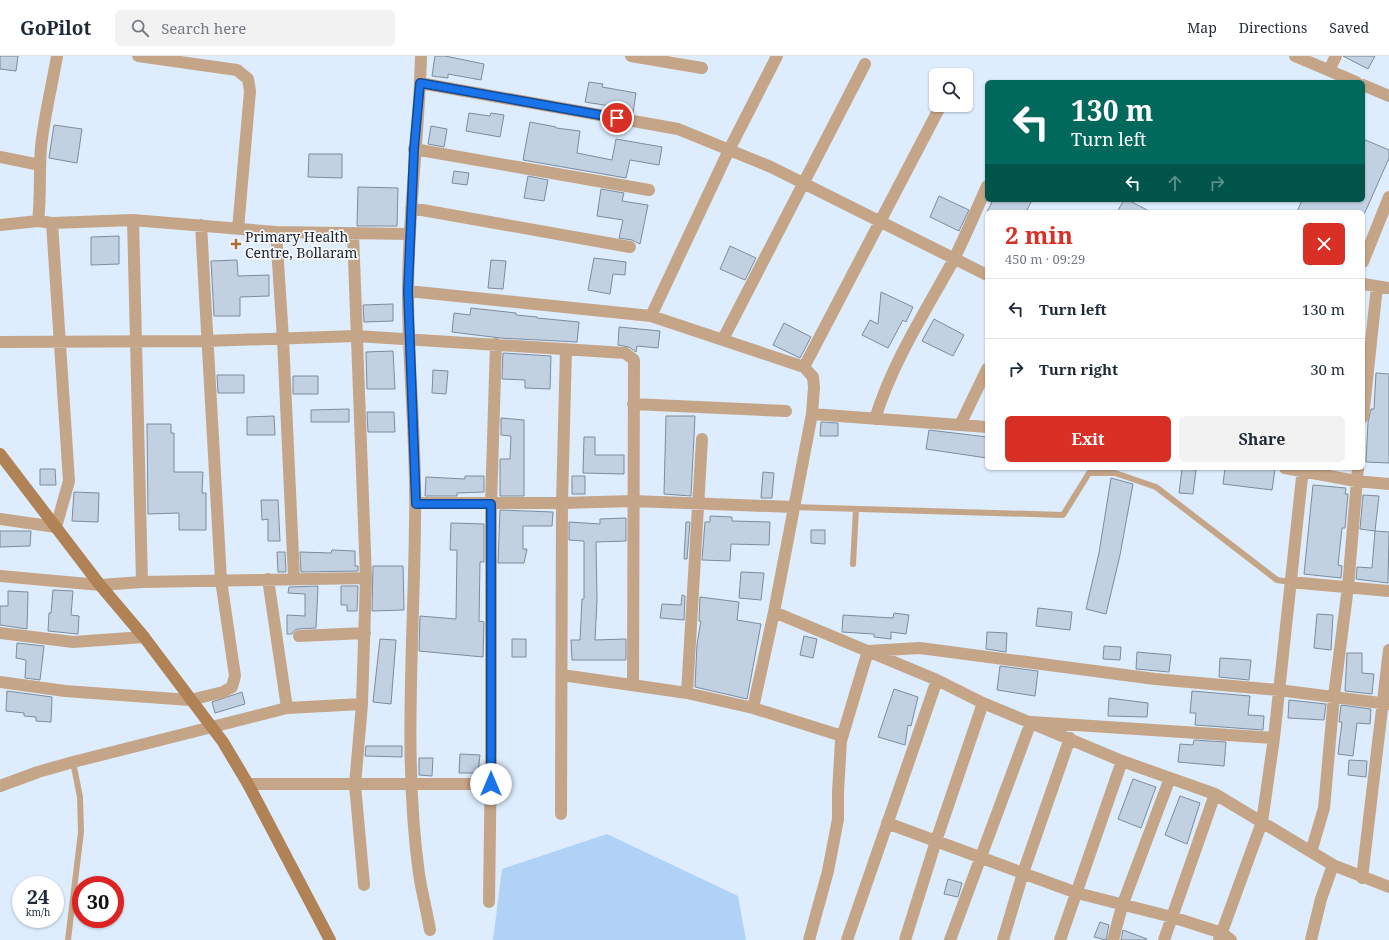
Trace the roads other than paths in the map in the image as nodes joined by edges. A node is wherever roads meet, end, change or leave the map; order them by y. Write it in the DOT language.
graph roads {
  1 [pos="57,56"];
  2 [pos="138,56"];
  3 [pos="421,56"];
  4 [pos="631,56"];
  5 [pos="777,56"];
  6 [pos="1295,56"];
  7 [pos="1336,56"];
  8 [pos="207,61"];
  9 [pos="865,64"];
  10 [pos="702,68"];
  11 [pos="1329,70"];
  12 [pos="1352,80"];
  13 [pos="420,83"];
  14 [pos="1365,86"];
  15 [pos="1389,96"];
  16 [pos="937,112"];
  17 [pos="414,149"];
  18 [pos="729,150"];
  19 [pos="0,157"];
  20 [pos="40,165"];
  21 [pos="802,183"];
  22 [pos="649,190"];
  23 [pos="985,190"];
  24 [pos="1389,197"];
  25 [pos="411,208"];
  26 [pos="133,220"];
  27 [pos="38,221"];
  28 [pos="879,222"];
  29 [pos="52,223"];
  30 [pos="0,225"];
  31 [pos="201,225"];
  32 [pos="238,229"];
  33 [pos="276,232"];
  34 [pos="353,233"];
  35 [pos="410,234"];
  36 [pos="630,247"];
  37 [pos="1365,257"];
  38 [pos="953,259"];
  39 [pos="985,274"];
  40 [pos="1365,284"];
  41 [pos="1383,287"];
  42 [pos="408,291"];
  43 [pos="650,316"];
  44 [pos="356,336"];
  45 [pos="408,338"];
  46 [pos="283,339"];
  47 [pos="723,339"];
  48 [pos="136,340"];
  49 [pos="206,341"];
  50 [pos="0,342"];
  51 [pos="60,342"];
  52 [pos="496,344"];
  53 [pos="566,349"];
  54 [pos="804,367"];
  55 [pos="985,373"];
  56 [pos="633,404"];
  57 [pos="1365,404"];
  58 [pos="786,411"];
  59 [pos="812,414"];
  60 [pos="875,418"];
  61 [pos="960,425"];
  62 [pos="985,427"];
  63 [pos="702,439"];
  64 [pos="0,454"];
  65 [pos="1302,470"];
  66 [pos="1358,470"];
  67 [pos="1356,481"];
  68 [pos="1389,484"];
  69 [pos="633,501"];
  70 [pos="562,503"];
  71 [pos="698,503"];
  72 [pos="416,504"];
  73 [pos="491,504"];
  74 [pos="794,507"];
  75 [pos="856,509"];
  76 [pos="0,519"];
  77 [pos="56,527"];
  78 [pos="853,564"];
  79 [pos="0,576"];
  80 [pos="294,578"];
  81 [pos="366,578"];
  82 [pos="268,579"];
  83 [pos="221,580"];
  84 [pos="142,582"];
  85 [pos="1290,582"];
  86 [pos="100,585"];
  87 [pos="1348,587"];
  88 [pos="1389,591"];
  89 [pos="774,612"];
  90 [pos="0,633"];
  91 [pos="365,633"];
  92 [pos="299,636"];
  93 [pos="144,637"];
  94 [pos="1389,650"];
  95 [pos="868,651"];
  96 [pos="562,675"];
  97 [pos="937,680"];
  98 [pos="0,682"];
  99 [pos="633,686"];
  100 [pos="1278,690"];
  101 [pos="687,693"];
  102 [pos="1334,696"];
  103 [pos="190,700"];
  104 [pos="983,703"];
  105 [pos="362,704"];
  106 [pos="1386,704"];
  107 [pos="287,708"];
  108 [pos="753,708"];
  109 [pos="1031,722"];
  110 [pos="210,726"];
  111 [pos="842,736"];
  112 [pos="1070,738"];
  113 [pos="1274,738"];
  114 [pos="1122,761"];
  115 [pos="73,762"];
  116 [pos="1170,778"];
  117 [pos="411,783"];
  118 [pos="248,784"];
  119 [pos="491,784"];
  120 [pos="355,785"];
  121 [pos="0,786"];
  122 [pos="1215,794"];
  123 [pos="561,814"];
  124 [pos="1262,822"];
  125 [pos="887,823"];
  126 [pos="936,841"];
  127 [pos="1311,852"];
  128 [pos="980,857"];
  129 [pos="1333,865"];
  130 [pos="1023,873"];
  131 [pos="1362,878"];
  132 [pos="364,885"];
  133 [pos="1389,887"];
  134 [pos="1077,893"];
  135 [pos="489,902"];
  136 [pos="1122,906"];
  137 [pos="1172,917"];
  138 [pos="430,930"];
  139 [pos="1224,938"];
  140 [pos="68,940"];
  141 [pos="329,940"];
  142 [pos="809,940"];
  143 [pos="847,940"];
  144 [pos="905,940"];
  145 [pos="950,940"];
  146 [pos="1003,940"];
  147 [pos="1060,940"];
  148 [pos="1113,940"];
  149 [pos="1164,940"];
  150 [pos="1311,940"];
  1 -- 20 [label="street"];
  2 -- 8 [label="street"];
  3 -- 13 [label="street"];
  4 -- 10 [label="street"];
  5 -- 18 [label="street"];
  6 -- 11 [label="street"];
  7 -- 11 [label="street"];
  8 -- 32 [label="street"];
  9 -- 21 [label="street"];
  11 -- 12 [label="street"];
  13 -- 17 [label="street"];
  13 -- 18 [label="street"];
  14 -- 15 [label="street"];
  16 -- 28 [label="street"];
  17 -- 22 [label="street"];
  17 -- 25 [label="street"];
  18 -- 21 [label="street"];
  18 -- 43 [label="street"];
  19 -- 20 [label="street"];
  20 -- 27 [label="street"];
  21 -- 28 [label="street"];
  21 -- 47 [label="street"];
  23 -- 38 [label="street"];
  24 -- 37 [label="street"];
  25 -- 35 [label="street"];
  25 -- 36 [label="street"];
  26 -- 29 [label="street"];
  26 -- 31 [label="street"];
  26 -- 48 [label="street"];
  27 -- 29 [label="street"];
  27 -- 30 [label="street"];
  28 -- 38 [label="street"];
  28 -- 54 [label="street"];
  29 -- 51 [label="street"];
  31 -- 32 [label="street"];
  31 -- 49 [label="street"];
  32 -- 33 [label="street"];
  33 -- 34 [label="street"];
  33 -- 46 [label="street"];
  34 -- 35 [label="street"];
  34 -- 44 [label="street"];
  35 -- 42 [label="street"];
  38 -- 39 [label="street"];
  38 -- 60 [label="street"];
  40 -- 41 [label="street"];
  41 -- 57 [label="street"];
  42 -- 43 [label="street"];
  42 -- 45 [label="street"];
  43 -- 47 [label="street"];
  44 -- 45 [label="street"];
  44 -- 46 [label="street"];
  44 -- 81 [label="street"];
  45 -- 52 [label="street"];
  45 -- 72 [label="street"];
  46 -- 49 [label="street"];
  46 -- 80 [label="street"];
  47 -- 54 [label="street"];
  48 -- 49 [label="street"];
  48 -- 51 [label="street"];
  48 -- 84 [label="street"];
  49 -- 83 [label="street"];
  50 -- 51 [label="street"];
  51 -- 77 [label="street"];
  52 -- 53 [label="street"];
  52 -- 73 [label="street"];
  53 -- 56 [label="street"];
  53 -- 70 [label="street"];
  54 -- 59 [label="street"];
  55 -- 61 [label="street"];
  56 -- 58 [label="street"];
  56 -- 69 [label="street"];
  59 -- 60 [label="street"];
  59 -- 74 [label="street"];
  60 -- 61 [label="street"];
  61 -- 62 [label="street"];
  63 -- 71 [label="street"];
  64 -- 77 [label="street"];
  65 -- 67 [label="street"];
  65 -- 85 [label="street"];
  66 -- 67 [label="street"];
  67 -- 68 [label="street"];
  67 -- 87 [label="street"];
  69 -- 70 [label="street"];
  69 -- 71 [label="street"];
  69 -- 99 [label="street"];
  70 -- 73 [label="street"];
  70 -- 96 [label="street"];
  71 -- 74 [label="street"];
  71 -- 101 [label="street"];
  72 -- 73 [label="street"];
  72 -- 117 [label="street"];
  73 -- 119 [label="street"];
  74 -- 75 [label="lane"];
  74 -- 89 [label="street"];
  75 -- 78 [label="lane"];
  75 -- 85 [label="lane"];
  76 -- 77 [label="street"];
  77 -- 86 [label="street"];
  79 -- 86 [label="street"];
  80 -- 81 [label="street"];
  80 -- 82 [label="street"];
  81 -- 91 [label="street"];
  82 -- 83 [label="street"];
  82 -- 107 [label="street"];
  83 -- 84 [label="street"];
  83 -- 103 [label="street"];
  84 -- 86 [label="street"];
  85 -- 87 [label="street"];
  85 -- 100 [label="street"];
  86 -- 93 [label="street"];
  87 -- 88 [label="street"];
  87 -- 102 [label="street"];
  89 -- 95 [label="street"];
  89 -- 108 [label="street"];
  90 -- 93 [label="street"];
  91 -- 92 [label="street"];
  91 -- 105 [label="street"];
  93 -- 103 [label="street"];
  94 -- 106 [label="street"];
  95 -- 97 [label="street"];
  95 -- 100 [label="street"];
  95 -- 111 [label="street"];
  96 -- 99 [label="street"];
  96 -- 123 [label="street"];
  97 -- 104 [label="street"];
  97 -- 125 [label="street"];
  98 -- 103 [label="street"];
  99 -- 101 [label="street"];
  100 -- 102 [label="street"];
  100 -- 113 [label="street"];
  101 -- 108 [label="street"];
  102 -- 106 [label="street"];
  102 -- 127 [label="street"];
  103 -- 110 [label="street"];
  104 -- 109 [label="street"];
  104 -- 126 [label="street"];
  105 -- 107 [label="street"];
  105 -- 120 [label="street"];
  106 -- 131 [label="street"];
  107 -- 110 [label="street"];
  108 -- 111 [label="street"];
  109 -- 112 [label="street"];
  109 -- 113 [label="street"];
  109 -- 128 [label="street"];
  110 -- 115 [label="street"];
  110 -- 118 [label="street"];
  111 -- 142 [label="street"];
  112 -- 114 [label="street"];
  112 -- 130 [label="street"];
  113 -- 124 [label="street"];
  114 -- 116 [label="street"];
  114 -- 134 [label="street"];
  115 -- 121 [label="street"];
  115 -- 140 [label="lane"];
  116 -- 122 [label="street"];
  116 -- 136 [label="street"];
  117 -- 119 [label="street"];
  117 -- 120 [label="street"];
  117 -- 138 [label="street"];
  118 -- 120 [label="street"];
  118 -- 141 [label="street"];
  119 -- 135 [label="street"];
  120 -- 132 [label="street"];
  122 -- 124 [label="street"];
  122 -- 137 [label="street"];
  124 -- 127 [label="street"];
  124 -- 139 [label="street"];
  125 -- 126 [label="street"];
  125 -- 143 [label="street"];
  126 -- 128 [label="street"];
  126 -- 144 [label="street"];
  127 -- 129 [label="street"];
  128 -- 130 [label="street"];
  128 -- 145 [label="street"];
  129 -- 131 [label="street"];
  129 -- 150 [label="street"];
  130 -- 134 [label="street"];
  130 -- 146 [label="street"];
  131 -- 133 [label="street"];
  134 -- 136 [label="street"];
  134 -- 147 [label="street"];
  136 -- 137 [label="street"];
  136 -- 148 [label="street"];
  137 -- 139 [label="street"];
  137 -- 149 [label="street"];
}
